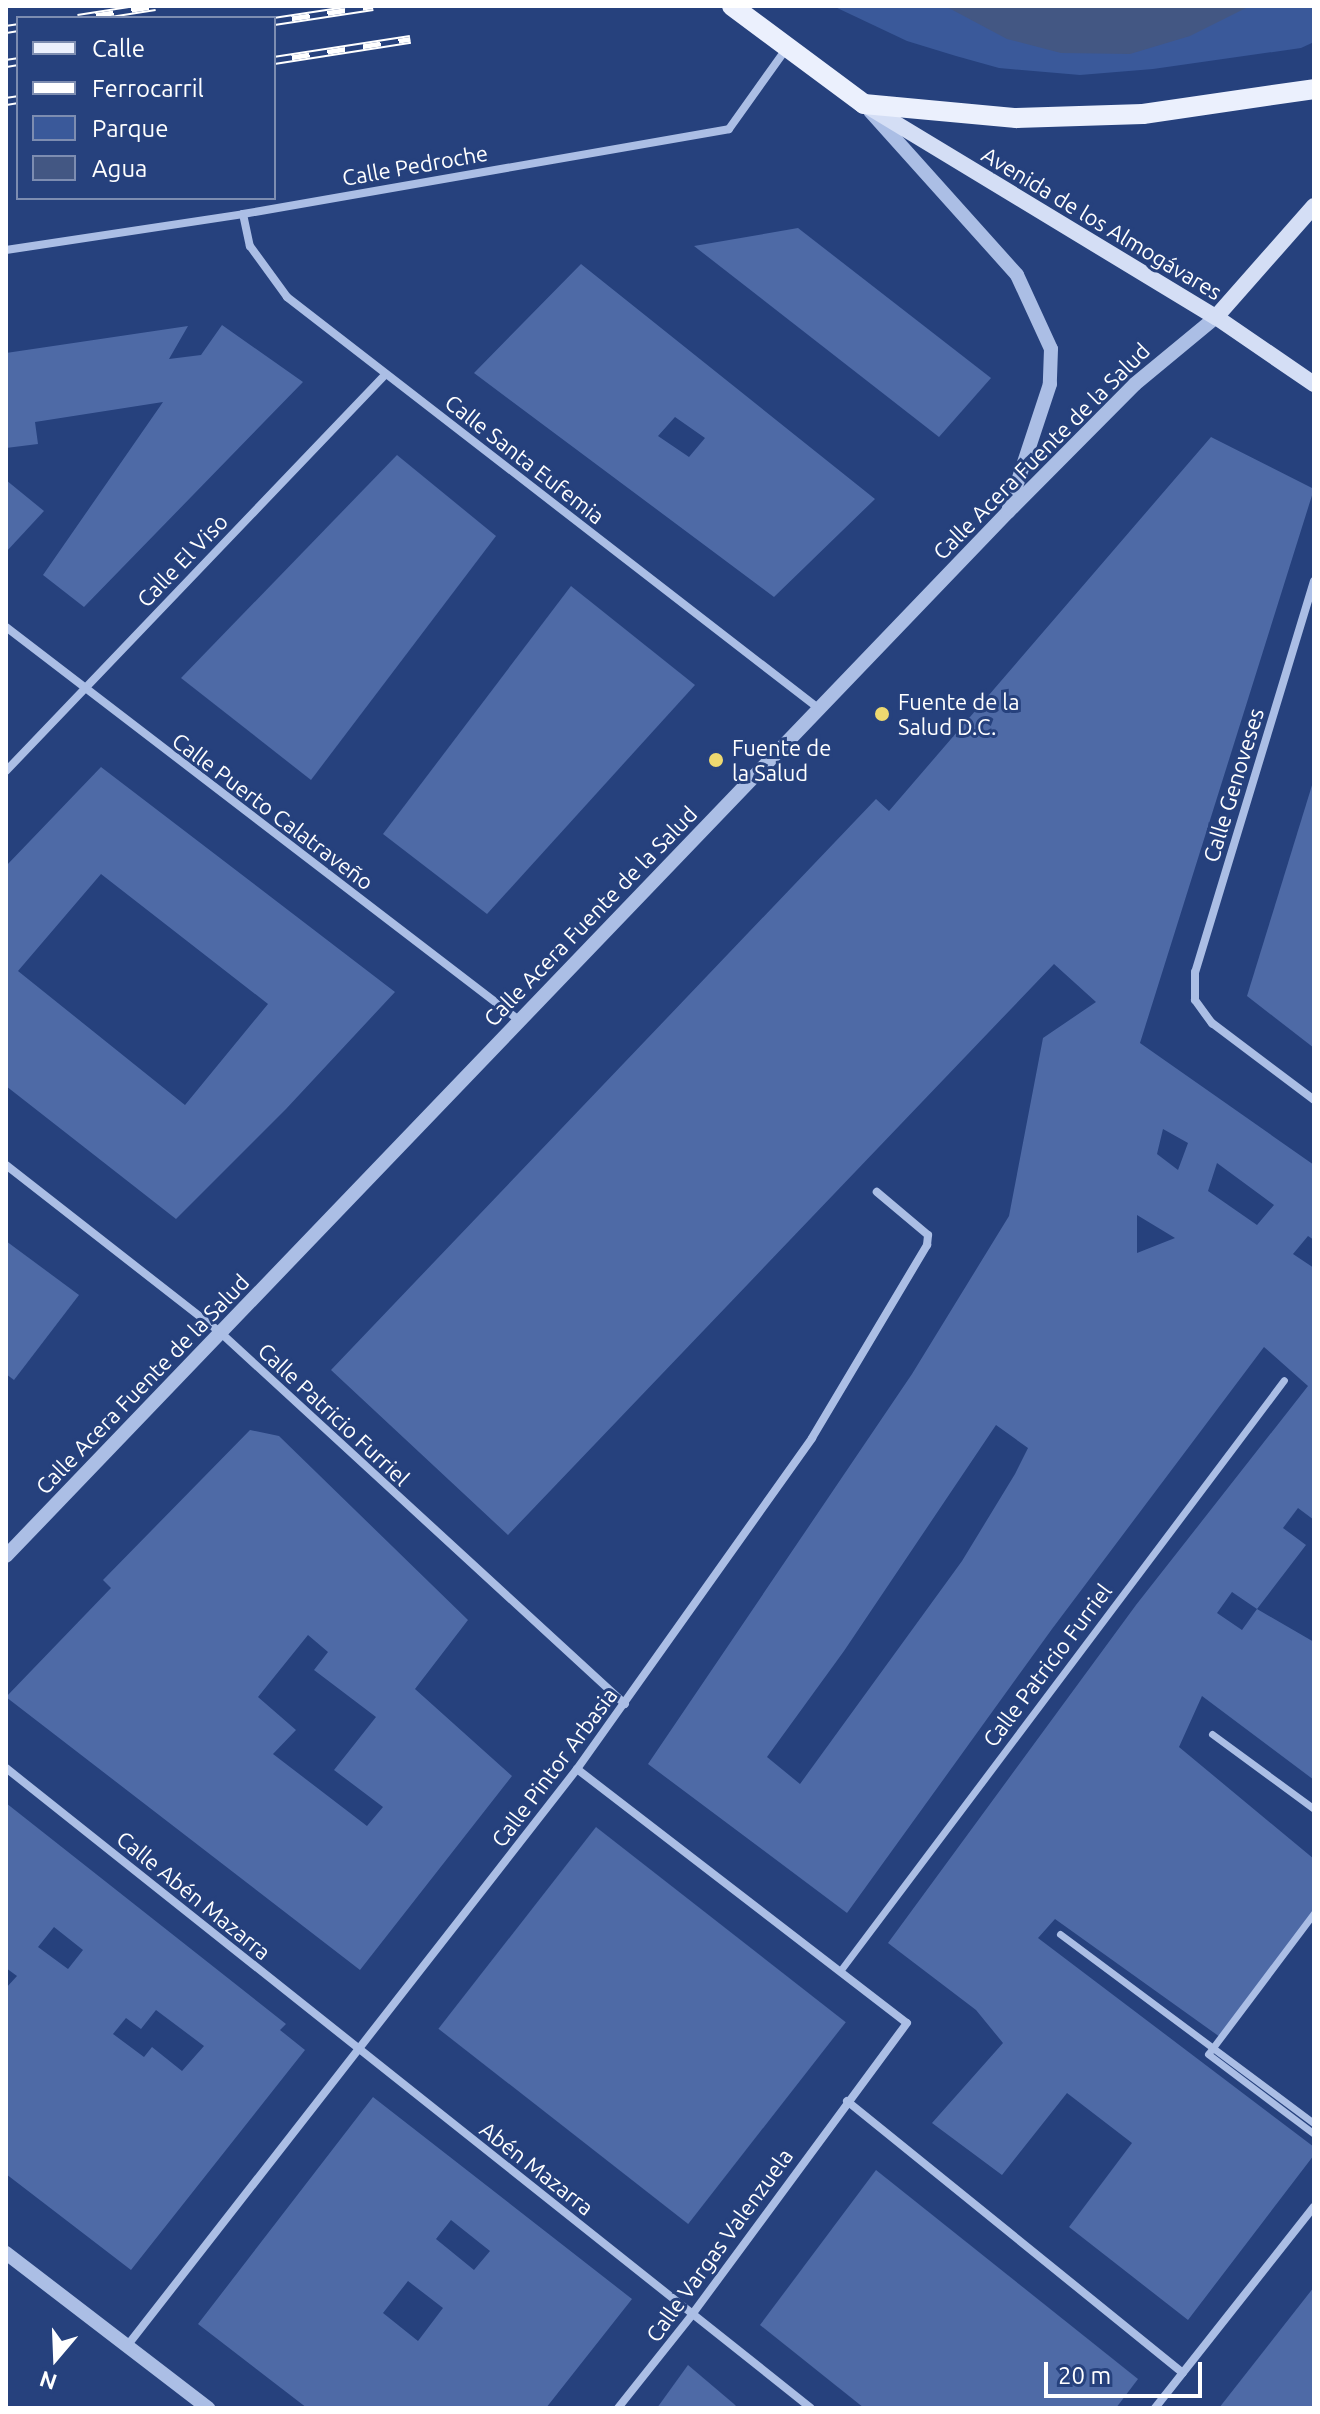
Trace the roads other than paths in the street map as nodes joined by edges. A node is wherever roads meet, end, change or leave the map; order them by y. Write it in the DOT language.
graph roads {
  1 [pos="732,6"];
  2 [pos="788,46"];
  3 [pos="1314,89"];
  4 [pos="864,104"];
  5 [pos="1314,206"];
  6 [pos="243,214"];
  7 [pos="6,250"];
  8 [pos="1216,317"];
  9 [pos="385,375"];
  10 [pos="1314,384"];
  11 [pos="1008,512"];
  12 [pos="1314,581"];
  13 [pos="6,627"];
  14 [pos="83,689"];
  15 [pos="818,708"];
  16 [pos="6,771"];
  17 [pos="520,1022"];
  18 [pos="1314,1100"];
  19 [pos="6,1165"];
  20 [pos="877,1192"];
  21 [pos="222,1334"];
  22 [pos="1284,1380"];
  23 [pos="6,1556"];
  24 [pos="625,1704"];
  25 [pos="1212,1734"];
  26 [pos="6,1768"];
  27 [pos="577,1769"];
  28 [pos="1314,1809"];
  29 [pos="1314,1913"];
  30 [pos="1060,1934"];
  31 [pos="840,1971"];
  32 [pos="1212,2048"];
  33 [pos="359,2050"];
  34 [pos="847,2101"];
  35 [pos="1314,2123"];
  36 [pos="1314,2134"];
  37 [pos="1314,2207"];
  38 [pos="6,2253"];
  39 [pos="692,2315"];
  40 [pos="127,2346"];
  41 [pos="1183,2373"];
  42 [pos="208,2408"];
  43 [pos="618,2408"];
  44 [pos="811,2408"];
  45 [pos="1155,2408"];
  1 -- 2 [label="main road"];
  2 -- 4 [label="main road"];
  2 -- 6 [label="street, Calle Pedroche"];
  3 -- 4 [label="main road"];
  4 -- 8 [label="main road, Avenida de los Almogávares"];
  4 -- 11 [label="street"];
  5 -- 8 [label="main road"];
  6 -- 7 [label="street, Calle Pedroche"];
  6 -- 9 [label="street, Calle Santa Eufemia"];
  8 -- 10 [label="main road, Avenida de los Almogávares"];
  8 -- 11 [label="street, Calle Acera Fuente de la Salud"];
  9 -- 14 [label="street, Calle El Viso"];
  9 -- 15 [label="street, Calle Santa Eufemia"];
  11 -- 15 [label="street, Calle Acera Fuente de la Salud"];
  12 -- 18 [label="street, Calle Genoveses"];
  13 -- 14 [label="street, Calle Puerto Calatraveño"];
  14 -- 16 [label="street, Calle El Viso"];
  14 -- 17 [label="street, Calle Puerto Calatraveño"];
  15 -- 17 [label="street, Calle Acera Fuente de la Salud"];
  17 -- 21 [label="street, Calle Acera Fuente de la Salud"];
  19 -- 21 [label="street, Calle Patricio Furriel"];
  20 -- 24 [label="street, Calle Pintor Arbasia"];
  21 -- 23 [label="street, Calle Acera Fuente de la Salud"];
  21 -- 24 [label="street, Calle Patricio Furriel"];
  22 -- 31 [label="street, Calle Patricio Furriel"];
  24 -- 27 [label="street, Calle Pintor Arbasia"];
  25 -- 28 [label="street"];
  26 -- 33 [label="street, Calle Abén Mazarra"];
  27 -- 31 [label="street"];
  27 -- 33 [label="street, Calle Pintor Arbasia"];
  29 -- 32 [label="street"];
  30 -- 32 [label="street"];
  31 -- 34 [label="street"];
  32 -- 35 [label="street"];
  32 -- 36 [label="street"];
  33 -- 39 [label="street, Abén Mazarra"];
  33 -- 40 [label="street, Calle Pintor Arbasia"];
  34 -- 39 [label="street, Calle Vargas Valenzuela"];
  34 -- 41 [label="street"];
  37 -- 41 [label="street"];
  38 -- 40 [label="street"];
  39 -- 43 [label="street, Calle Vargas Valenzuela"];
  39 -- 44 [label="street"];
  40 -- 42 [label="street"];
  41 -- 45 [label="street"];
}
